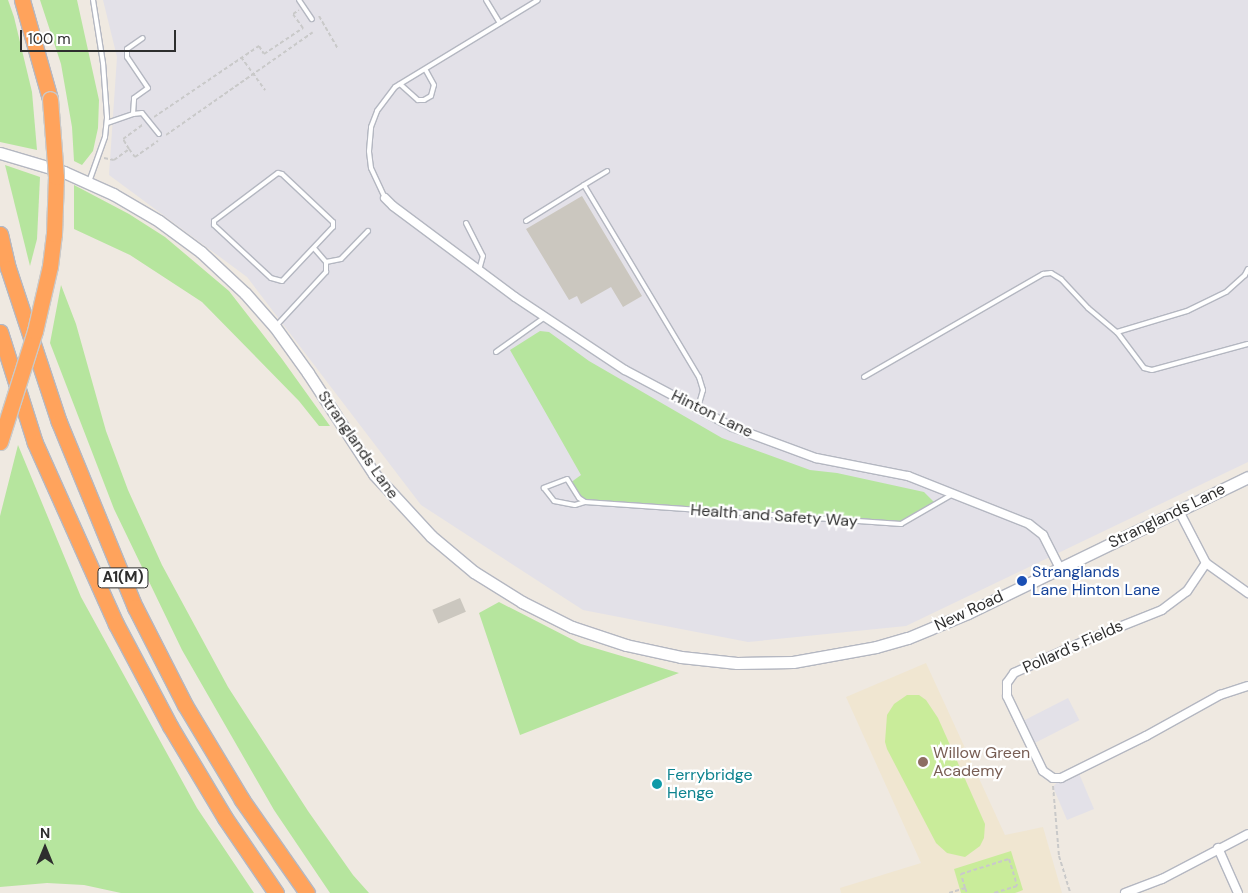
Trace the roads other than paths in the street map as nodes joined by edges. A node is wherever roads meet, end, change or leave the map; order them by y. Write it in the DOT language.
graph roads {
  1 [pos="22,0"];
  2 [pos="93,0"];
  3 [pos="299,0"];
  4 [pos="486,0"];
  5 [pos="538,0"];
  6 [pos="312,19"];
  7 [pos="500,23"];
  8 [pos="143,38"];
  9 [pos="425,69"];
  10 [pos="400,84"];
  11 [pos="133,114"];
  12 [pos="107,124"];
  13 [pos="159,134"];
  14 [pos="0,153"];
  15 [pos="607,171"];
  16 [pos="89,182"];
  17 [pos="584,185"];
  18 [pos="385,198"];
  19 [pos="526,221"];
  20 [pos="466,223"];
  21 [pos="368,231"];
  22 [pos="0,234"];
  23 [pos="314,248"];
  24 [pos="326,262"];
  25 [pos="1248,269"];
  26 [pos="479,270"];
  27 [pos="545,318"];
  28 [pos="275,327"];
  29 [pos="0,332"];
  30 [pos="1117,332"];
  31 [pos="1248,344"];
  32 [pos="496,352"];
  33 [pos="864,376"];
  34 [pos="698,408"];
  35 [pos="0,442"];
  36 [pos="1248,477"];
  37 [pos="954,493"];
  38 [pos="585,502"];
  39 [pos="1179,511"];
  40 [pos="1206,563"];
  41 [pos="1060,568"];
  42 [pos="1248,593"];
  43 [pos="876,647"];
  44 [pos="1248,686"];
  45 [pos="1248,834"];
  46 [pos="1218,848"];
  47 [pos="276,893"];
  48 [pos="307,893"];
  49 [pos="1125,893"];
  50 [pos="1238,893"];
  1 -- 35 [label="highway, bridge"];
  2 -- 12 [label="lane"];
  3 -- 6 [label="lane"];
  4 -- 7 [label="lane"];
  5 -- 7 [label="lane"];
  7 -- 9 [label="lane"];
  8 -- 11 [label="lane"];
  9 -- 10 [label="lane"];
  9 -- 10 [label="lane"];
  10 -- 18 [label="lane"];
  11 -- 12 [label="lane"];
  11 -- 13 [label="lane"];
  12 -- 16 [label="lane"];
  14 -- 16 [label="main road, Stranglands Lane"];
  15 -- 17 [label="lane"];
  16 -- 28 [label="main road, Stranglands Lane"];
  17 -- 19 [label="lane"];
  17 -- 34 [label="lane"];
  18 -- 26 [label="street, Hinton Lane"];
  20 -- 26 [label="lane"];
  21 -- 24 [label="lane"];
  22 -- 48 [label="highway, A1(M)"];
  23 -- 23 [label="lane"];
  23 -- 24 [label="lane"];
  24 -- 28 [label="lane"];
  25 -- 30 [label="lane"];
  26 -- 27 [label="street, Hinton Lane"];
  27 -- 32 [label="lane"];
  27 -- 34 [label="street, Hinton Lane"];
  28 -- 43 [label="main road, Stranglands Lane"];
  29 -- 47 [label="highway, A1(M)"];
  30 -- 31 [label="lane"];
  30 -- 33 [label="lane"];
  34 -- 37 [label="street, Hinton Lane"];
  36 -- 39 [label="main road, Stranglands Lane"];
  37 -- 38 [label="lane, Health and Safety Way"];
  37 -- 41 [label="street, Hinton Lane"];
  38 -- 38 [label="lane, Health and Safety Way"];
  39 -- 40 [label="street"];
  39 -- 41 [label="main road, Stranglands Lane"];
  40 -- 42 [label="street"];
  40 -- 44 [label="street, Pollard's Fields"];
  41 -- 43 [label="main road, New Road"];
  45 -- 46 [label="street"];
  46 -- 49 [label="street"];
  46 -- 50 [label="street"];
}
